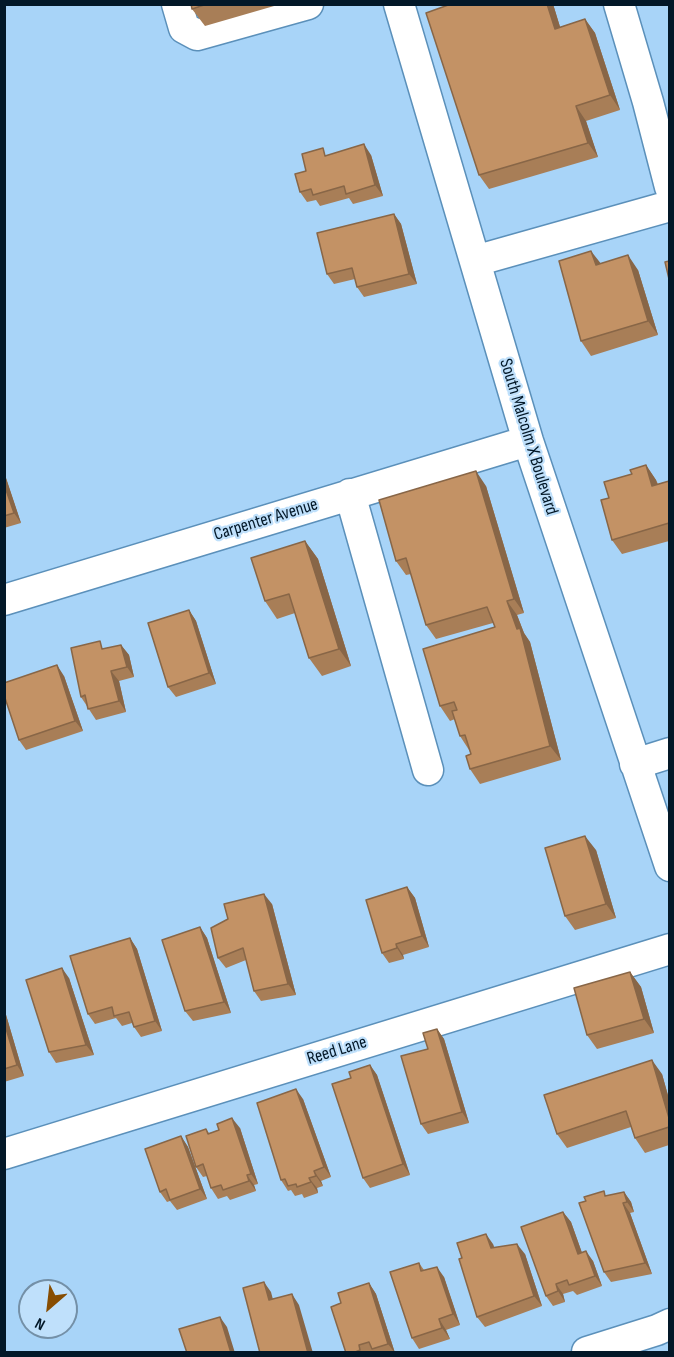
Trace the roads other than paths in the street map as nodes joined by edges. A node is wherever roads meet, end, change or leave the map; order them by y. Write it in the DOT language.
graph roads {
  1 [pos="177,4"];
  2 [pos="308,4"];
  3 [pos="399,4"];
  4 [pos="619,4"];
  5 [pos="669,187"];
  6 [pos="669,206"];
  7 [pos="475,261"];
  8 [pos="528,441"];
  9 [pos="350,494"];
  10 [pos="4,600"];
  11 [pos="669,753"];
  12 [pos="635,764"];
  13 [pos="428,770"];
  14 [pos="669,866"];
  15 [pos="669,949"];
  16 [pos="4,1154"];
  17 [pos="669,1324"];
  18 [pos="586,1353"];
  1 -- 2 [label="street"];
  3 -- 7 [label="street, South Malcolm X Boulevard"];
  4 -- 5 [label="street"];
  6 -- 7 [label="street"];
  7 -- 8 [label="street, South Malcolm X Boulevard"];
  8 -- 9 [label="street, Carpenter Avenue"];
  8 -- 12 [label="street, South Malcolm X Boulevard"];
  9 -- 10 [label="street, Carpenter Avenue"];
  9 -- 13 [label="street"];
  11 -- 12 [label="street"];
  12 -- 14 [label="street, South Malcolm X Boulevard"];
  15 -- 16 [label="street, Reed Lane"];
  17 -- 18 [label="street"];
}
